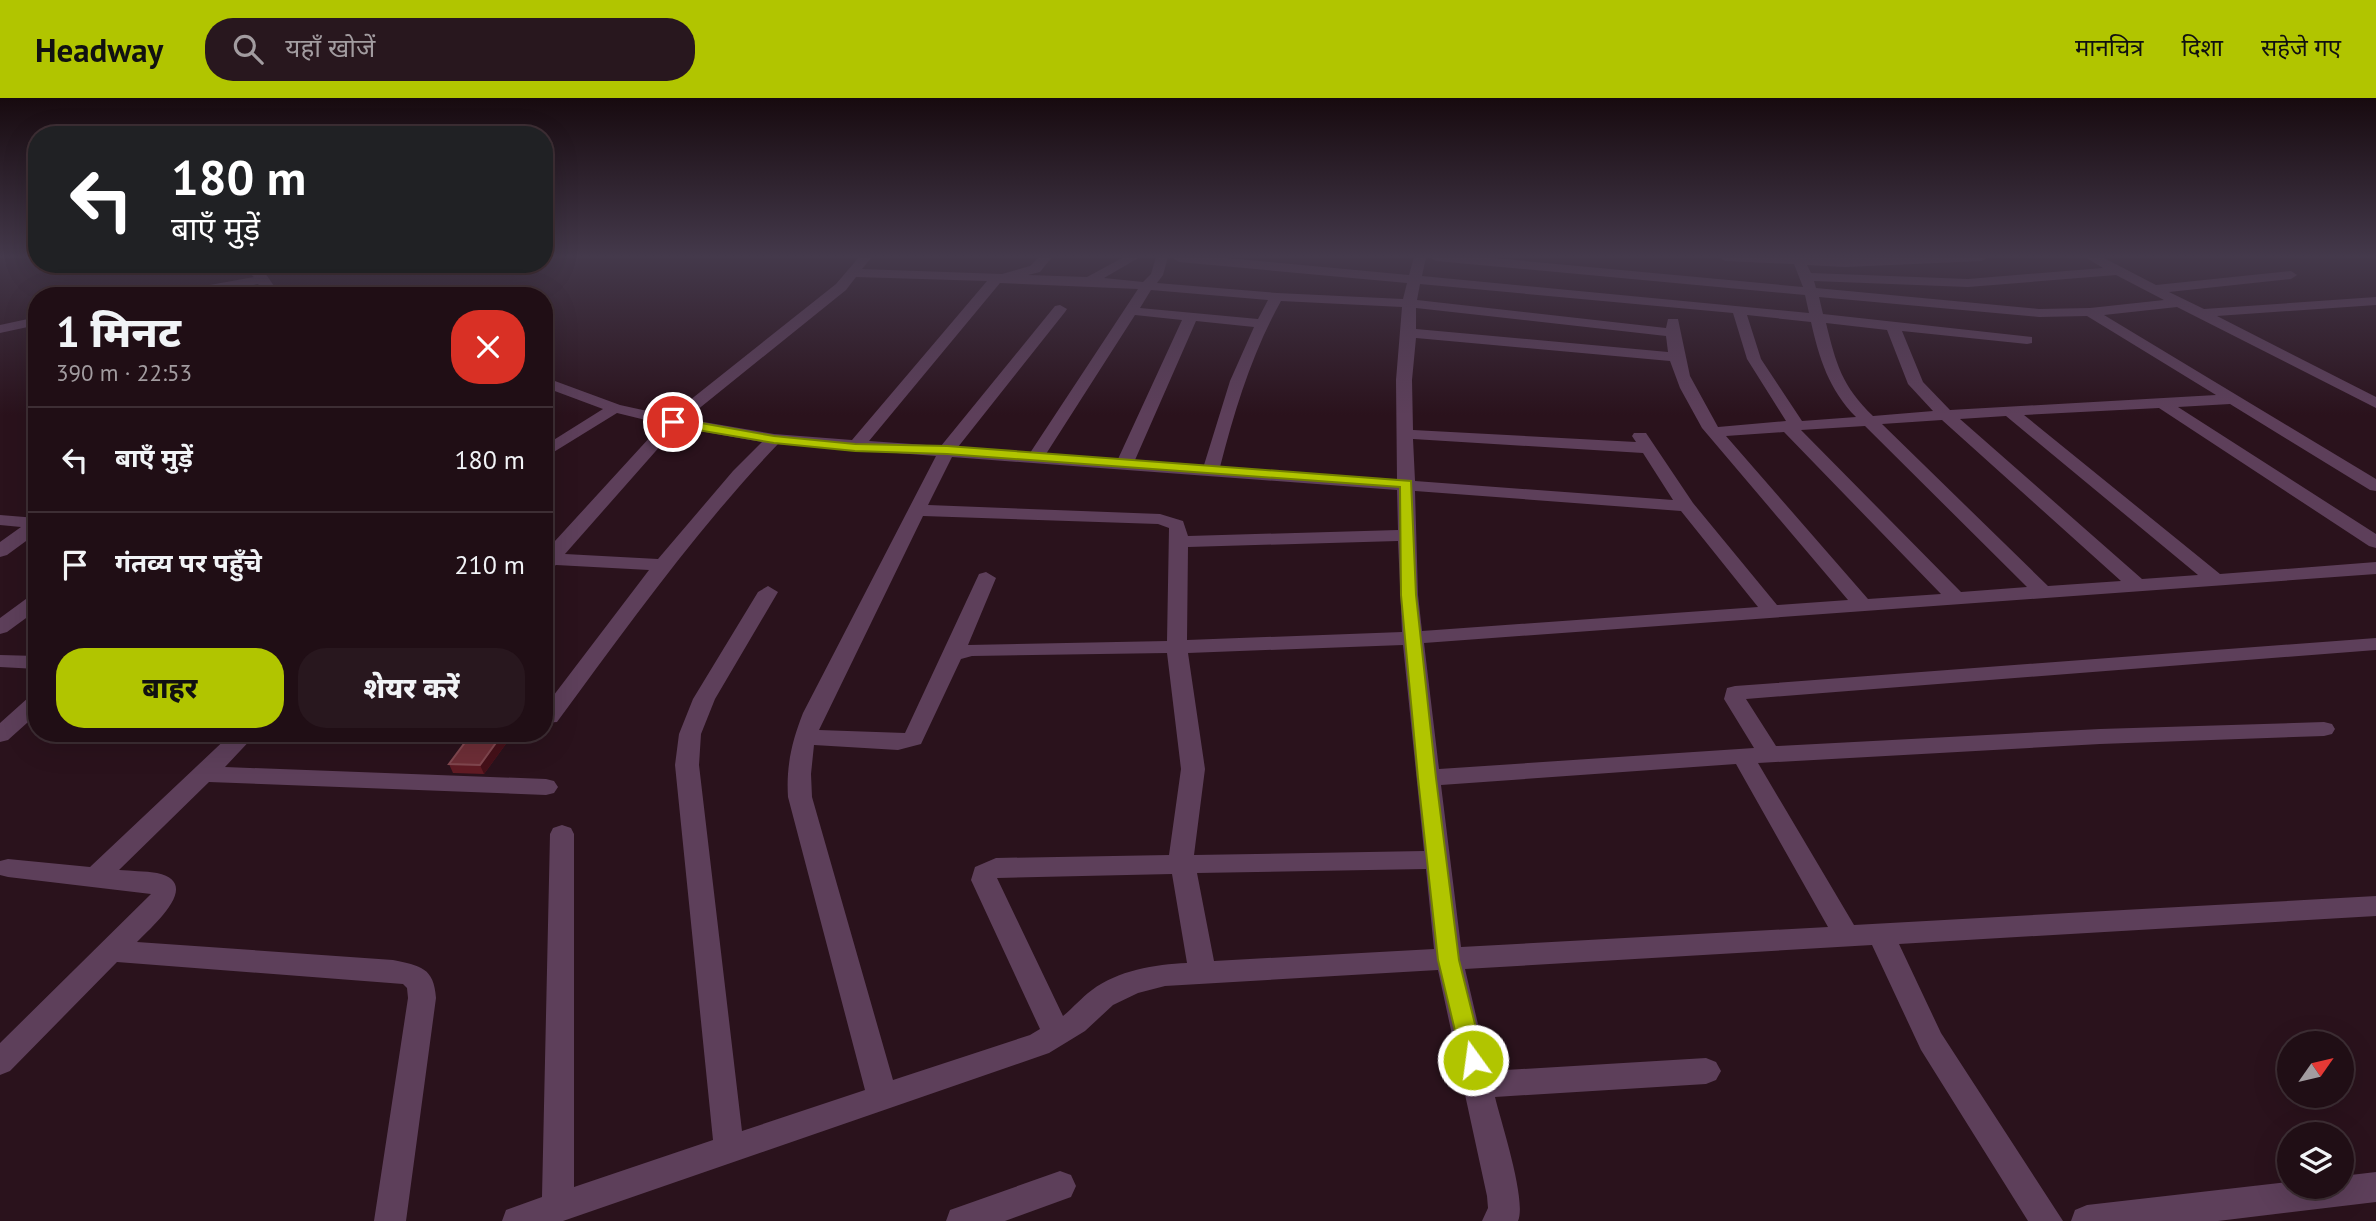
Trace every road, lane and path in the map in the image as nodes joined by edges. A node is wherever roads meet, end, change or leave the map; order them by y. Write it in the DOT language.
graph roads {
  1 [pos="813,309"];
  2 [pos="970,309"];
  3 [pos="1060,309"];
  4 [pos="1269,309"];
  5 [pos="1409,309"];
  6 [pos="1465,309"];
  7 [pos="1674,309"];
  8 [pos="1733,309"];
  9 [pos="1814,309"];
  10 [pos="1997,309"];
  11 [pos="2114,309"];
  12 [pos="2196,309"];
  13 [pos="2256,309"];
  14 [pos="1739,310"];
  15 [pos="1132,311"];
  16 [pos="2090,312"];
  17 [pos="2203,313"];
  18 [pos="1190,318"];
  19 [pos="1816,318"];
  20 [pos="28,323"];
  21 [pos="1260,323"];
  22 [pos="1893,326"];
  23 [pos="0,328"];
  24 [pos="1409,333"];
  25 [pos="1673,333"];
  26 [pos="2027,340"];
  27 [pos="1676,357"];
  28 [pos="553,385"];
  29 [pos="2233,399"];
  30 [pos="2162,403"];
  31 [pos="2376,404"];
  32 [pos="615,408"];
  33 [pos="2009,411"];
  34 [pos="1946,415"];
  35 [pos="1867,420"];
  36 [pos="673,422"];
  37 [pos="1792,426"];
  38 [pos="1714,432"];
  39 [pos="1405,434"];
  40 [pos="774,439"];
  41 [pos="553,447"];
  42 [pos="855,447"];
  43 [pos="947,450"];
  44 [pos="1037,457"];
  45 [pos="1125,463"];
  46 [pos="1211,470"];
  47 [pos="1406,484"];
  48 [pos="2376,486"];
  49 [pos="1686,506"];
  50 [pos="918,510"];
  51 [pos="0,520"];
  52 [pos="28,523"];
  53 [pos="28,531"];
  54 [pos="1407,536"];
  55 [pos="1179,542"];
  56 [pos="2376,542"];
  57 [pos="0,551"];
  58 [pos="553,554"];
  59 [pos="553,561"];
  60 [pos="663,565"];
  61 [pos="2376,568"];
  62 [pos="986,578"];
  63 [pos="2217,581"];
  64 [pos="2137,585"];
  65 [pos="768,592"];
  66 [pos="2044,593"];
  67 [pos="1955,597"];
  68 [pos="1863,605"];
  69 [pos="28,607"];
  70 [pos="1773,613"];
  71 [pos="0,628"];
  72 [pos="1413,638"];
  73 [pos="2376,644"];
  74 [pos="1177,648"];
  75 [pos="953,655"];
  76 [pos="0,661"];
  77 [pos="28,663"];
  78 [pos="28,710"];
  79 [pos="553,711"];
  80 [pos="2324,729"];
  81 [pos="0,735"];
  82 [pos="805,737"];
  83 [pos="237,742"];
  84 [pos="1769,754"];
  85 [pos="1742,755"];
  86 [pos="203,774"];
  87 [pos="1427,778"];
  88 [pos="546,787"];
  89 [pos="562,835"];
  90 [pos="1437,860"];
  91 [pos="1182,864"];
  92 [pos="3,870"];
  93 [pos="95,877"];
  94 [pos="2376,906"];
  95 [pos="1880,933"];
  96 [pos="1846,935"];
  97 [pos="111,951"];
  98 [pos="1449,960"];
  99 [pos="1202,973"];
  100 [pos="1057,1034"];
  101 [pos="0,1062"];
  102 [pos="1706,1071"];
  103 [pos="1480,1085"];
  104 [pos="883,1099"];
  105 [pos="729,1149"];
  106 [pos="1060,1186"];
  107 [pos="2376,1187"];
  108 [pos="558,1207"];
  109 [pos="390,1221"];
  110 [pos="518,1221"];
  111 [pos="962,1221"];
  112 [pos="1498,1221"];
  113 [pos="2047,1221"];
  114 [pos="2087,1221"];
  1 -- 36 [label="street"];
  2 -- 42 [label="street"];
  3 -- 43 [label="street"];
  4 -- 21 [label="street"];
  5 -- 24 [label="street"];
  6 -- 25 [label="street"];
  7 -- 25 [label="street"];
  8 -- 14 [label="street"];
  9 -- 19 [label="street"];
  10 -- 16 [label="street"];
  11 -- 16 [label="street"];
  12 -- 17 [label="street"];
  13 -- 17 [label="street"];
  14 -- 19 [label="street"];
  14 -- 37 [label="street"];
  15 -- 18 [label="street"];
  15 -- 44 [label="street"];
  16 -- 29 [label="street"];
  17 -- 31 [label="street"];
  18 -- 21 [label="street"];
  18 -- 45 [label="street"];
  19 -- 22 [label="street"];
  19 -- 35 [label="street"];
  20 -- 23 [label="street"];
  21 -- 46 [label="street"];
  22 -- 26 [label="street"];
  22 -- 34 [label="street"];
  24 -- 27 [label="street"];
  24 -- 39 [label="street"];
  25 -- 27 [label="street"];
  27 -- 38 [label="street"];
  28 -- 32 [label="street"];
  29 -- 30 [label="street"];
  29 -- 48 [label="street"];
  30 -- 33 [label="street"];
  30 -- 56 [label="street"];
  32 -- 36 [label="street"];
  32 -- 41 [label="street"];
  33 -- 34 [label="street"];
  33 -- 63 [label="street"];
  34 -- 35 [label="street"];
  34 -- 64 [label="street"];
  35 -- 37 [label="street"];
  35 -- 66 [label="street"];
  36 -- 40 [label="street"];
  36 -- 58 [label="street"];
  37 -- 38 [label="street"];
  37 -- 67 [label="street"];
  38 -- 68 [label="street"];
  39 -- 47 [label="street"];
  39 -- 49 [label="street"];
  40 -- 42 [label="street"];
  40 -- 60 [label="street"];
  42 -- 43 [label="street"];
  43 -- 44 [label="street"];
  43 -- 50 [label="street"];
  44 -- 45 [label="street"];
  45 -- 46 [label="street"];
  46 -- 47 [label="street"];
  47 -- 49 [label="street"];
  47 -- 54 [label="street"];
  49 -- 70 [label="street"];
  50 -- 55 [label="street"];
  50 -- 82 [label="street"];
  51 -- 52 [label="street"];
  53 -- 57 [label="street"];
  54 -- 55 [label="street"];
  54 -- 72 [label="street"];
  55 -- 74 [label="street"];
  59 -- 60 [label="street"];
  60 -- 79 [label="street"];
  61 -- 63 [label="street"];
  62 -- 75 [label="street"];
  63 -- 64 [label="street"];
  64 -- 66 [label="street"];
  65 -- 105 [label="street"];
  66 -- 67 [label="street"];
  67 -- 68 [label="street"];
  68 -- 70 [label="street"];
  69 -- 71 [label="street"];
  70 -- 72 [label="street"];
  72 -- 74 [label="street"];
  72 -- 87 [label="street"];
  73 -- 84 [label="street"];
  74 -- 75 [label="street"];
  74 -- 91 [label="street"];
  75 -- 82 [label="street"];
  76 -- 77 [label="street"];
  78 -- 81 [label="street"];
  80 -- 84 [label="street"];
  82 -- 104 [label="street"];
  83 -- 86 [label="street"];
  84 -- 85 [label="street"];
  85 -- 87 [label="street"];
  85 -- 96 [label="street"];
  86 -- 88 [label="street"];
  86 -- 93 [label="street"];
  87 -- 90 [label="street"];
  89 -- 108 [label="street"];
  90 -- 91 [label="street"];
  90 -- 98 [label="street"];
  91 -- 99 [label="street"];
  91 -- 100 [label="street"];
  92 -- 93 [label="street"];
  93 -- 97 [label="street"];
  94 -- 95 [label="street"];
  95 -- 96 [label="street"];
  95 -- 113 [label="street"];
  96 -- 98 [label="street"];
  97 -- 101 [label="street"];
  97 -- 109 [label="street"];
  98 -- 99 [label="street"];
  98 -- 103 [label="street"];
  99 -- 100 [label="street"];
  100 -- 104 [label="street"];
  102 -- 103 [label="street"];
  103 -- 112 [label="street"];
  104 -- 105 [label="street"];
  105 -- 108 [label="street"];
  106 -- 111 [label="street"];
  107 -- 114 [label="street"];
  108 -- 110 [label="street"];
}
